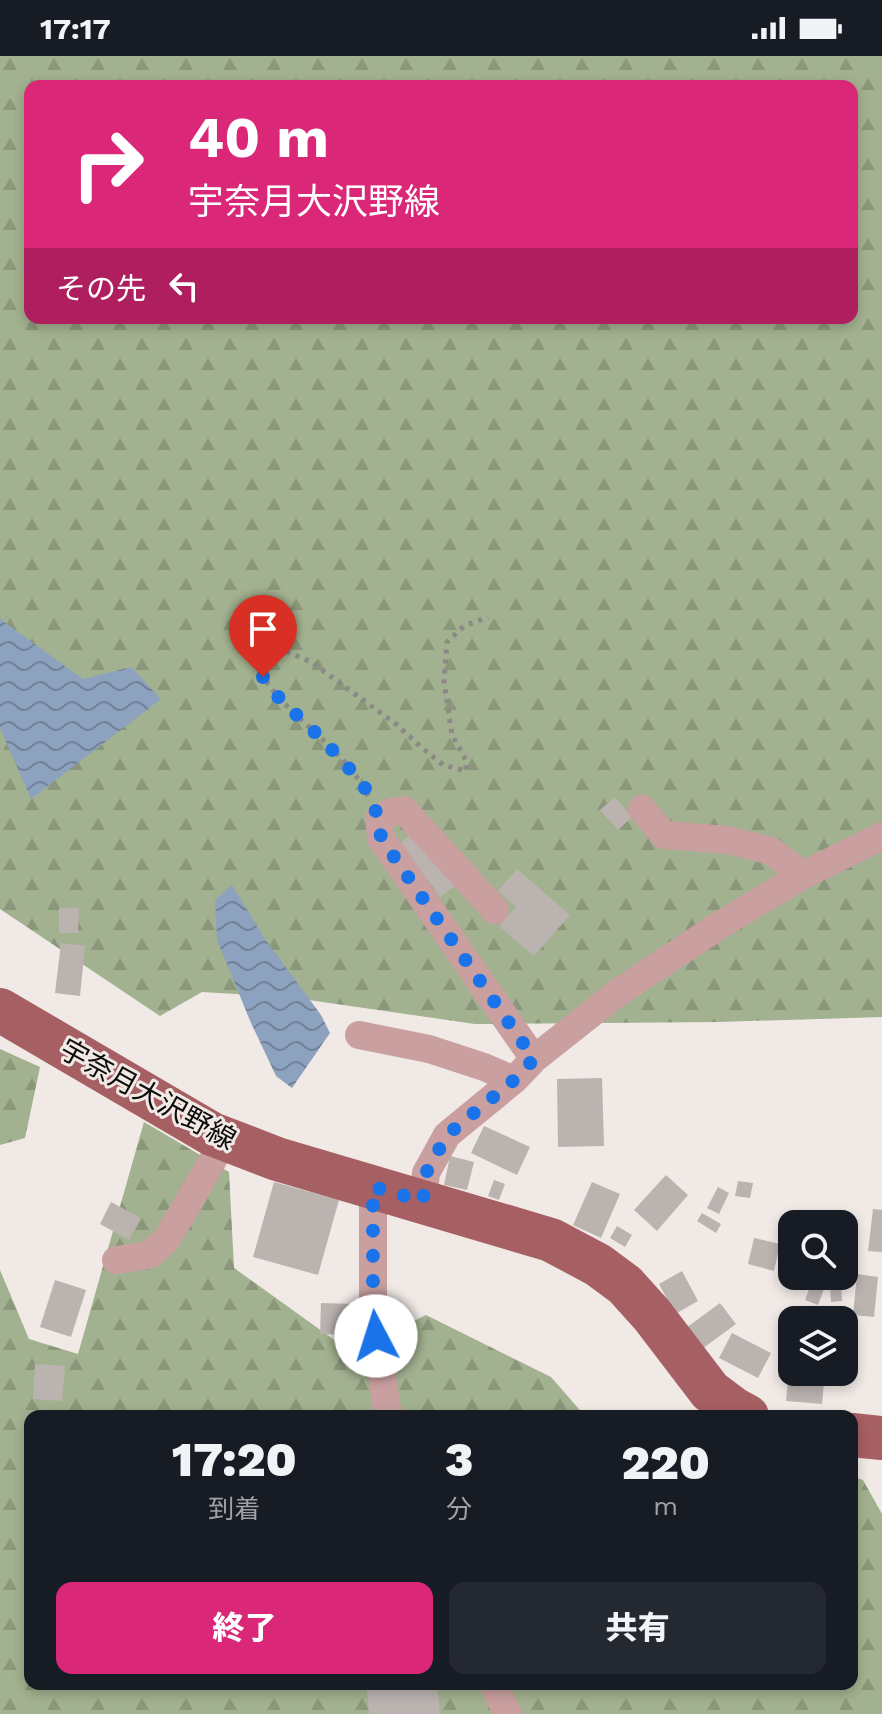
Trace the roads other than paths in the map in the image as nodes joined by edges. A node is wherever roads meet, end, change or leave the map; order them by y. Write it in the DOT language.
graph roads {
  1 [pos="642,809"];
  2 [pos="882,836"];
  3 [pos="803,875"];
  4 [pos="495,910"];
  5 [pos="0,1010"];
  6 [pos="359,1035"];
  7 [pos="534,1059"];
  8 [pos="514,1080"];
  9 [pos="225,1139"];
  10 [pos="373,1187"];
  11 [pos="423,1201"];
  12 [pos="116,1260"];
  13 [pos="387,1410"];
  14 [pos="736,1410"];
  15 [pos="858,1436"];
  16 [pos="882,1438"];
  17 [pos="496,1690"];
  18 [pos="508,1714"];
  1 -- 3 [label="street"];
  2 -- 3 [label="street"];
  3 -- 7 [label="street"];
  4 -- 7 [label="street"];
  5 -- 9 [label="main road, 宇奈月大沢野線"];
  6 -- 8 [label="street"];
  7 -- 8 [label="street"];
  8 -- 11 [label="street"];
  9 -- 10 [label="main road, 宇奈月大沢野線"];
  9 -- 12 [label="street"];
  10 -- 11 [label="main road, 宇奈月大沢野線"];
  10 -- 13 [label="street"];
  11 -- 14 [label="main road, 宇奈月大沢野線"];
  15 -- 16 [label="main road"];
  17 -- 18 [label="street"];
}
